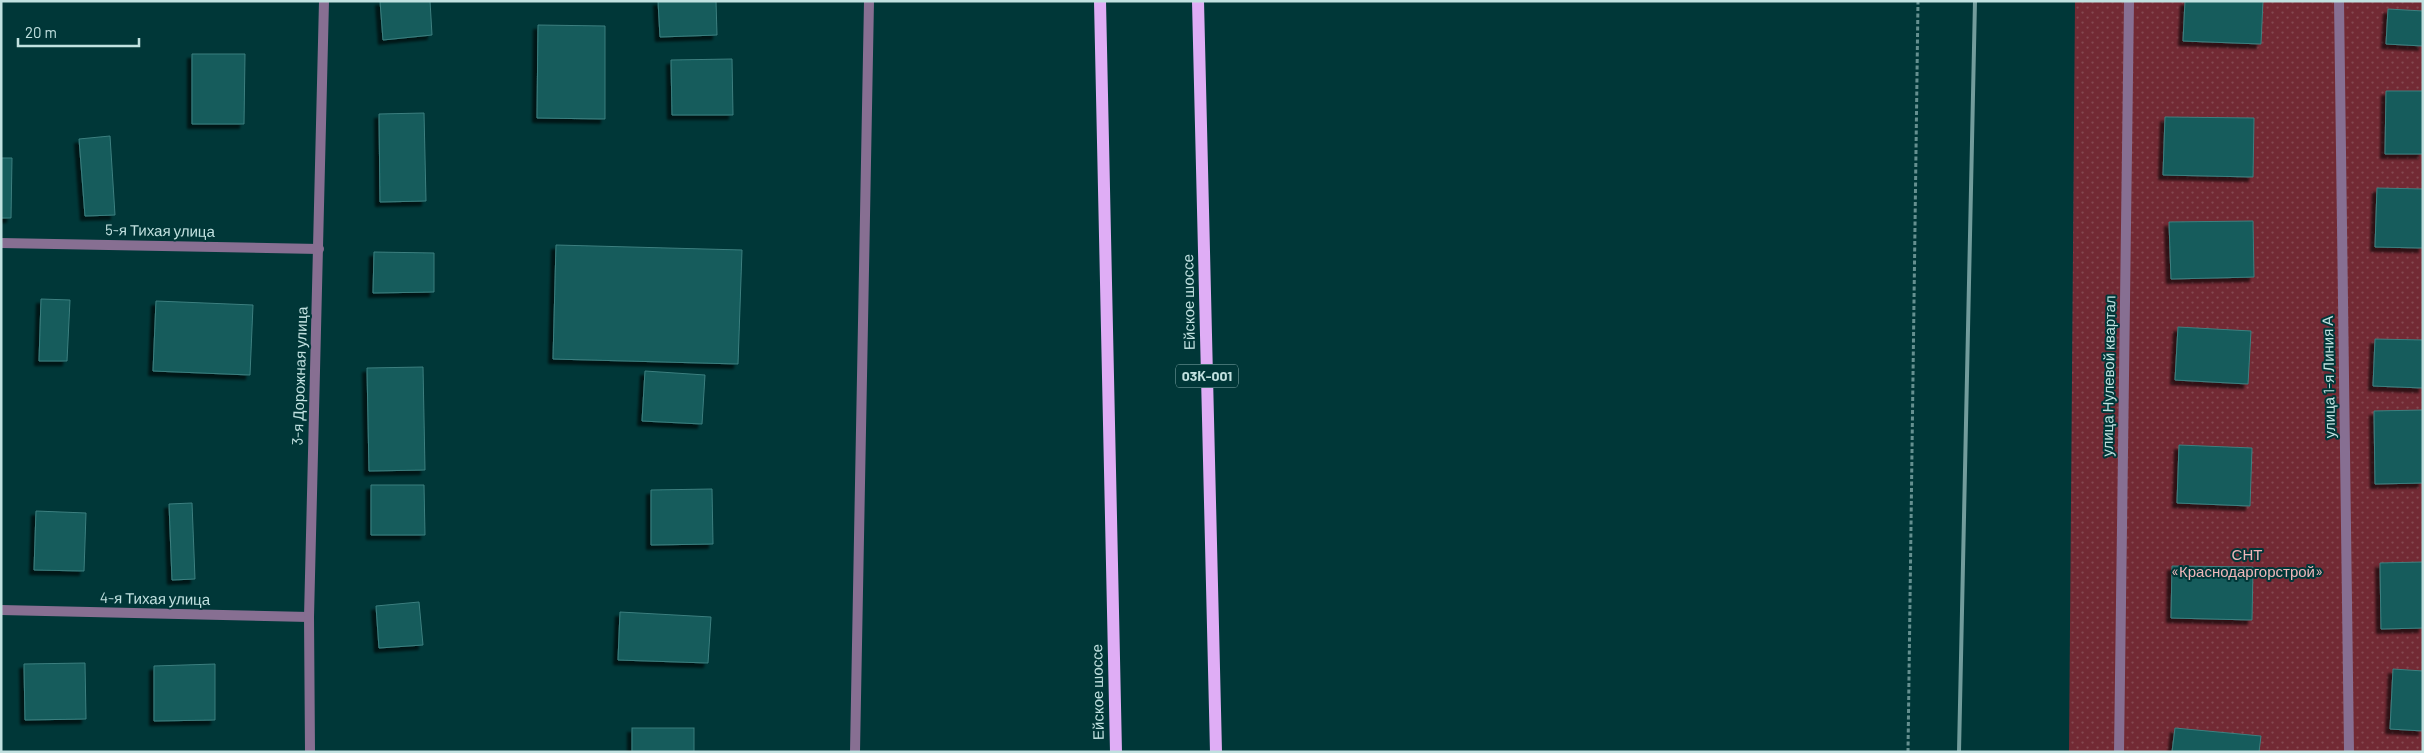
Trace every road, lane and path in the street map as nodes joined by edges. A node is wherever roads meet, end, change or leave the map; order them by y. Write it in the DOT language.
graph roads {
  1 [pos="324,1"];
  2 [pos="869,1"];
  3 [pos="1100,1"];
  4 [pos="1198,1"];
  5 [pos="1918,1"];
  6 [pos="2129,1"];
  7 [pos="2338,1"];
  8 [pos="1,243"];
  9 [pos="319,249"];
  10 [pos="1,610"];
  11 [pos="309,617"];
  12 [pos="310,752"];
  13 [pos="855,752"];
  14 [pos="1116,752"];
  15 [pos="1216,752"];
  16 [pos="1908,752"];
  17 [pos="2119,752"];
  18 [pos="2349,752"];
  1 -- 9 [label="street, 3-я Дорожная улица"];
  2 -- 13 [label="street"];
  3 -- 14 [label="main road, Ейское шоссе"];
  4 -- 15 [label="main road, Ейское шоссе / 03К-001"];
  5 -- 16 [label="path"];
  6 -- 17 [label="street, улица Нулевой квартал"];
  7 -- 18 [label="street, улица 1-я Линия А"];
  8 -- 9 [label="street, 5-я Тихая улица"];
  9 -- 11 [label="street, 3-я Дорожная улица"];
  10 -- 11 [label="street, 4-я Тихая улица"];
  11 -- 12 [label="street, 3-я Дорожная улица"];
}
